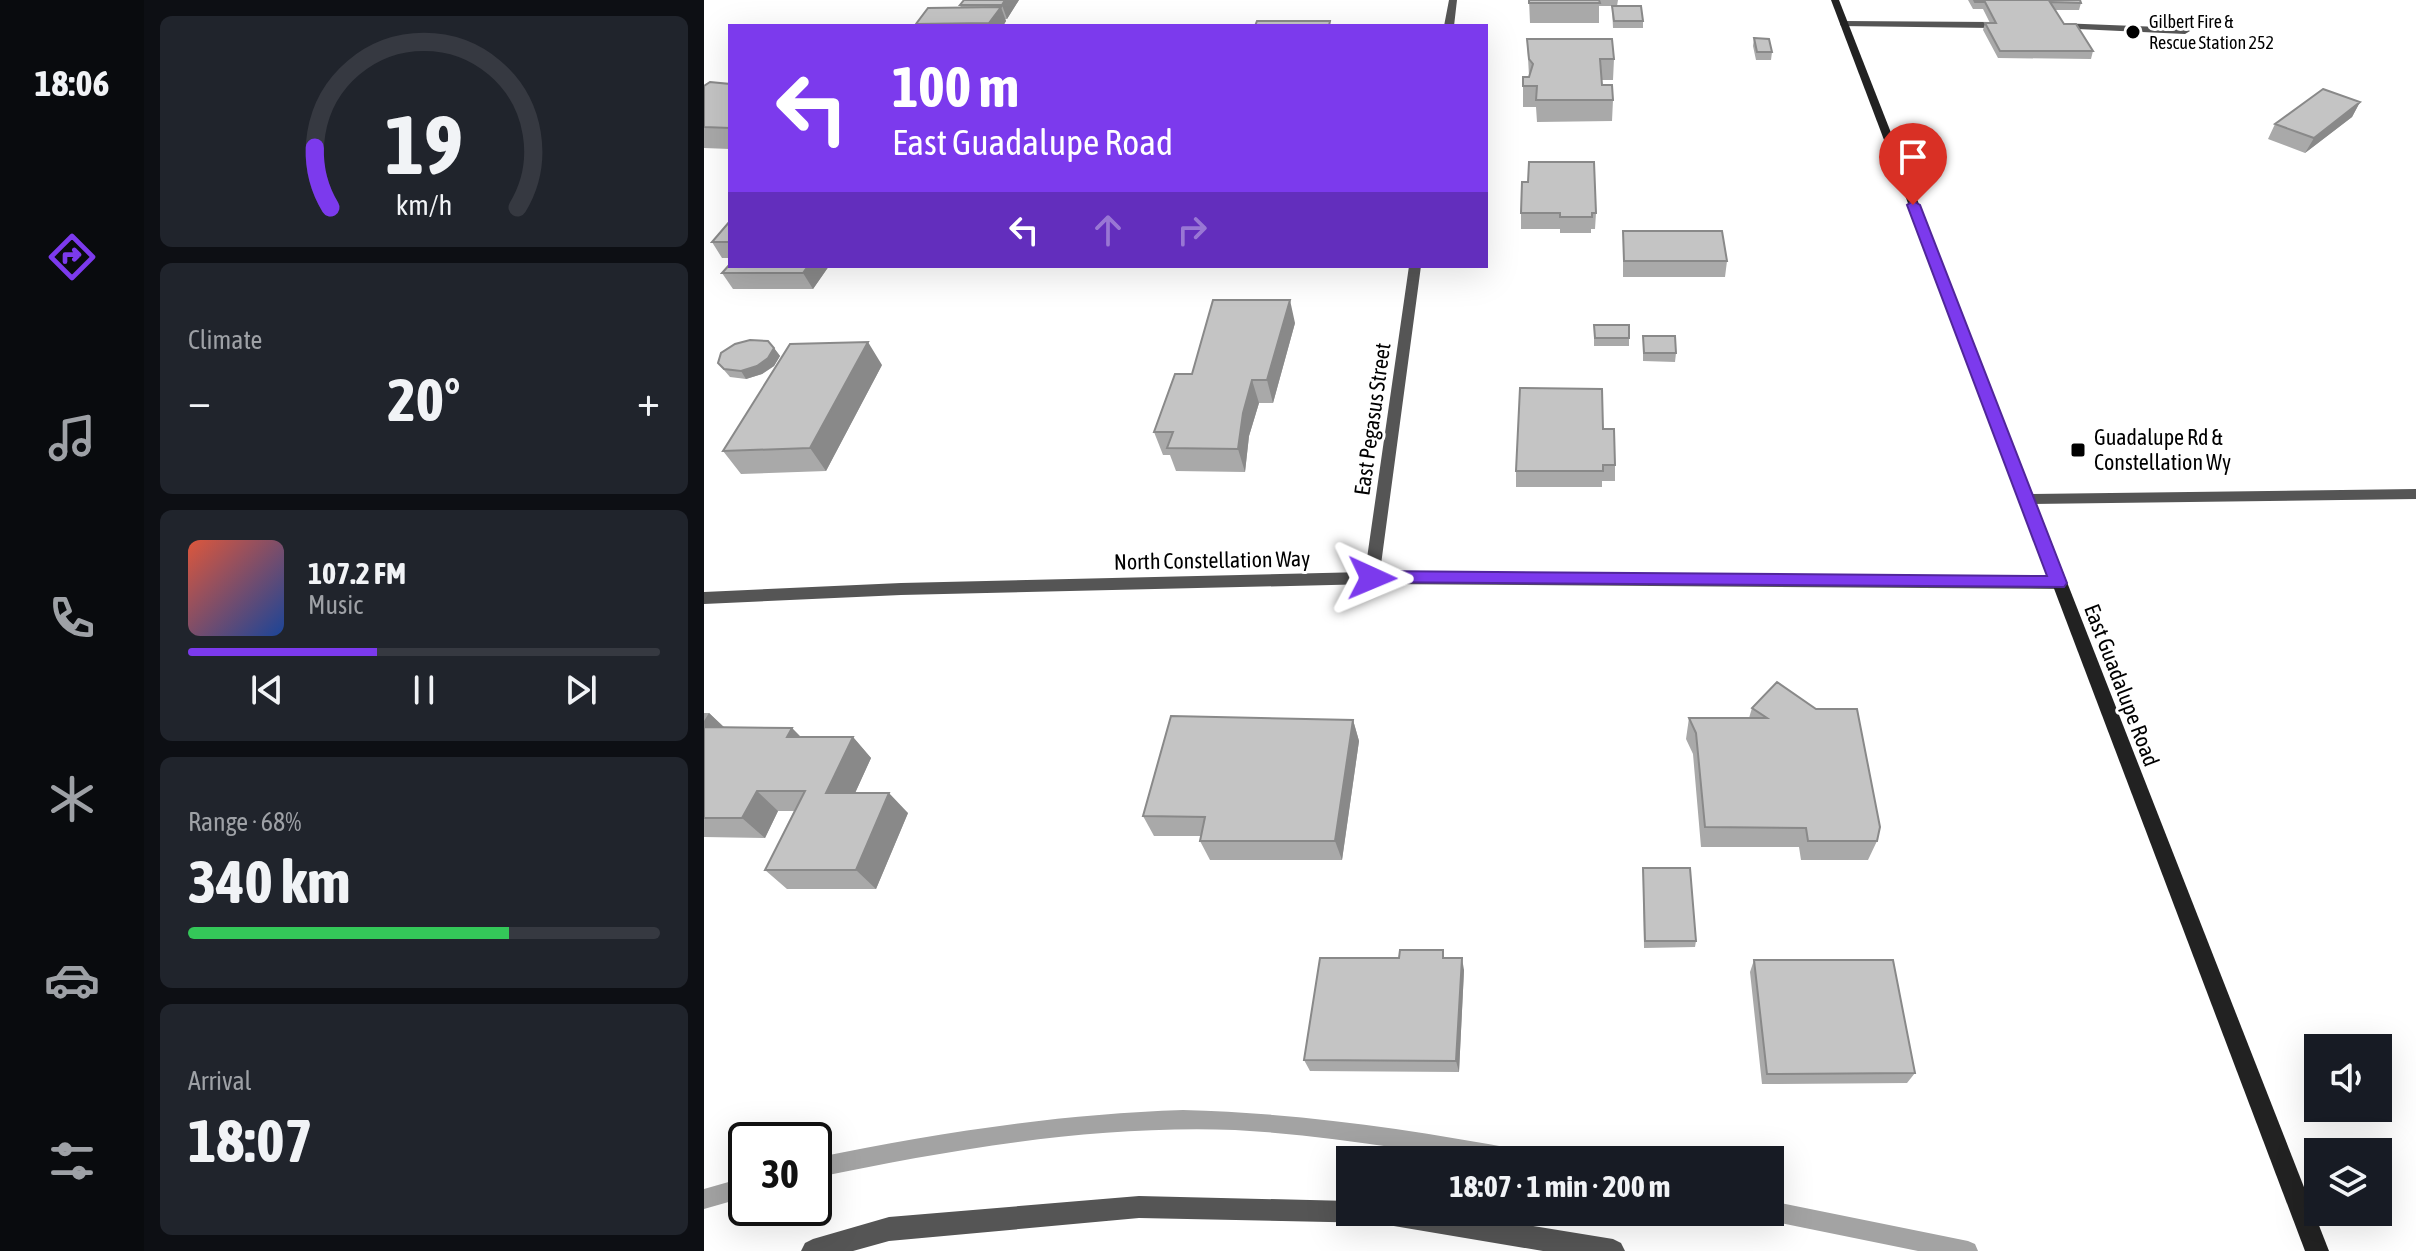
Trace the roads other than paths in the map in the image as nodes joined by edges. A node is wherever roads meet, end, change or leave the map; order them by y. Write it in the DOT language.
graph roads {
  1 [pos="1453,0"];
  2 [pos="1835,0"];
  3 [pos="1449,24"];
  4 [pos="1844,24"];
  5 [pos="1992,25"];
  6 [pos="2058,26"];
  7 [pos="2185,31"];
  8 [pos="1415,268"];
  9 [pos="2416,494"];
  10 [pos="2026,499"];
  11 [pos="1372,578"];
  12 [pos="2058,583"];
  13 [pos="704,598"];
  14 [pos="1336,1212"];
  15 [pos="1461,1226"];
  16 [pos="813,1251"];
  17 [pos="1613,1251"];
  18 [pos="2317,1251"];
  1 -- 3 [label="street"];
  2 -- 4 [label="main road, East Guadalupe Road"];
  4 -- 5 [label="street"];
  4 -- 10 [label="main road, East Guadalupe Road"];
  6 -- 7 [label="street"];
  8 -- 11 [label="street, East Pegasus Street"];
  9 -- 10 [label="street"];
  10 -- 12 [label="main road, East Guadalupe Road"];
  11 -- 12 [label="street, North Constellation Way"];
  11 -- 13 [label="street, North Constellation Way"];
  12 -- 18 [label="main road, East Guadalupe Road"];
  14 -- 16 [label="street"];
  15 -- 17 [label="street"];
}
